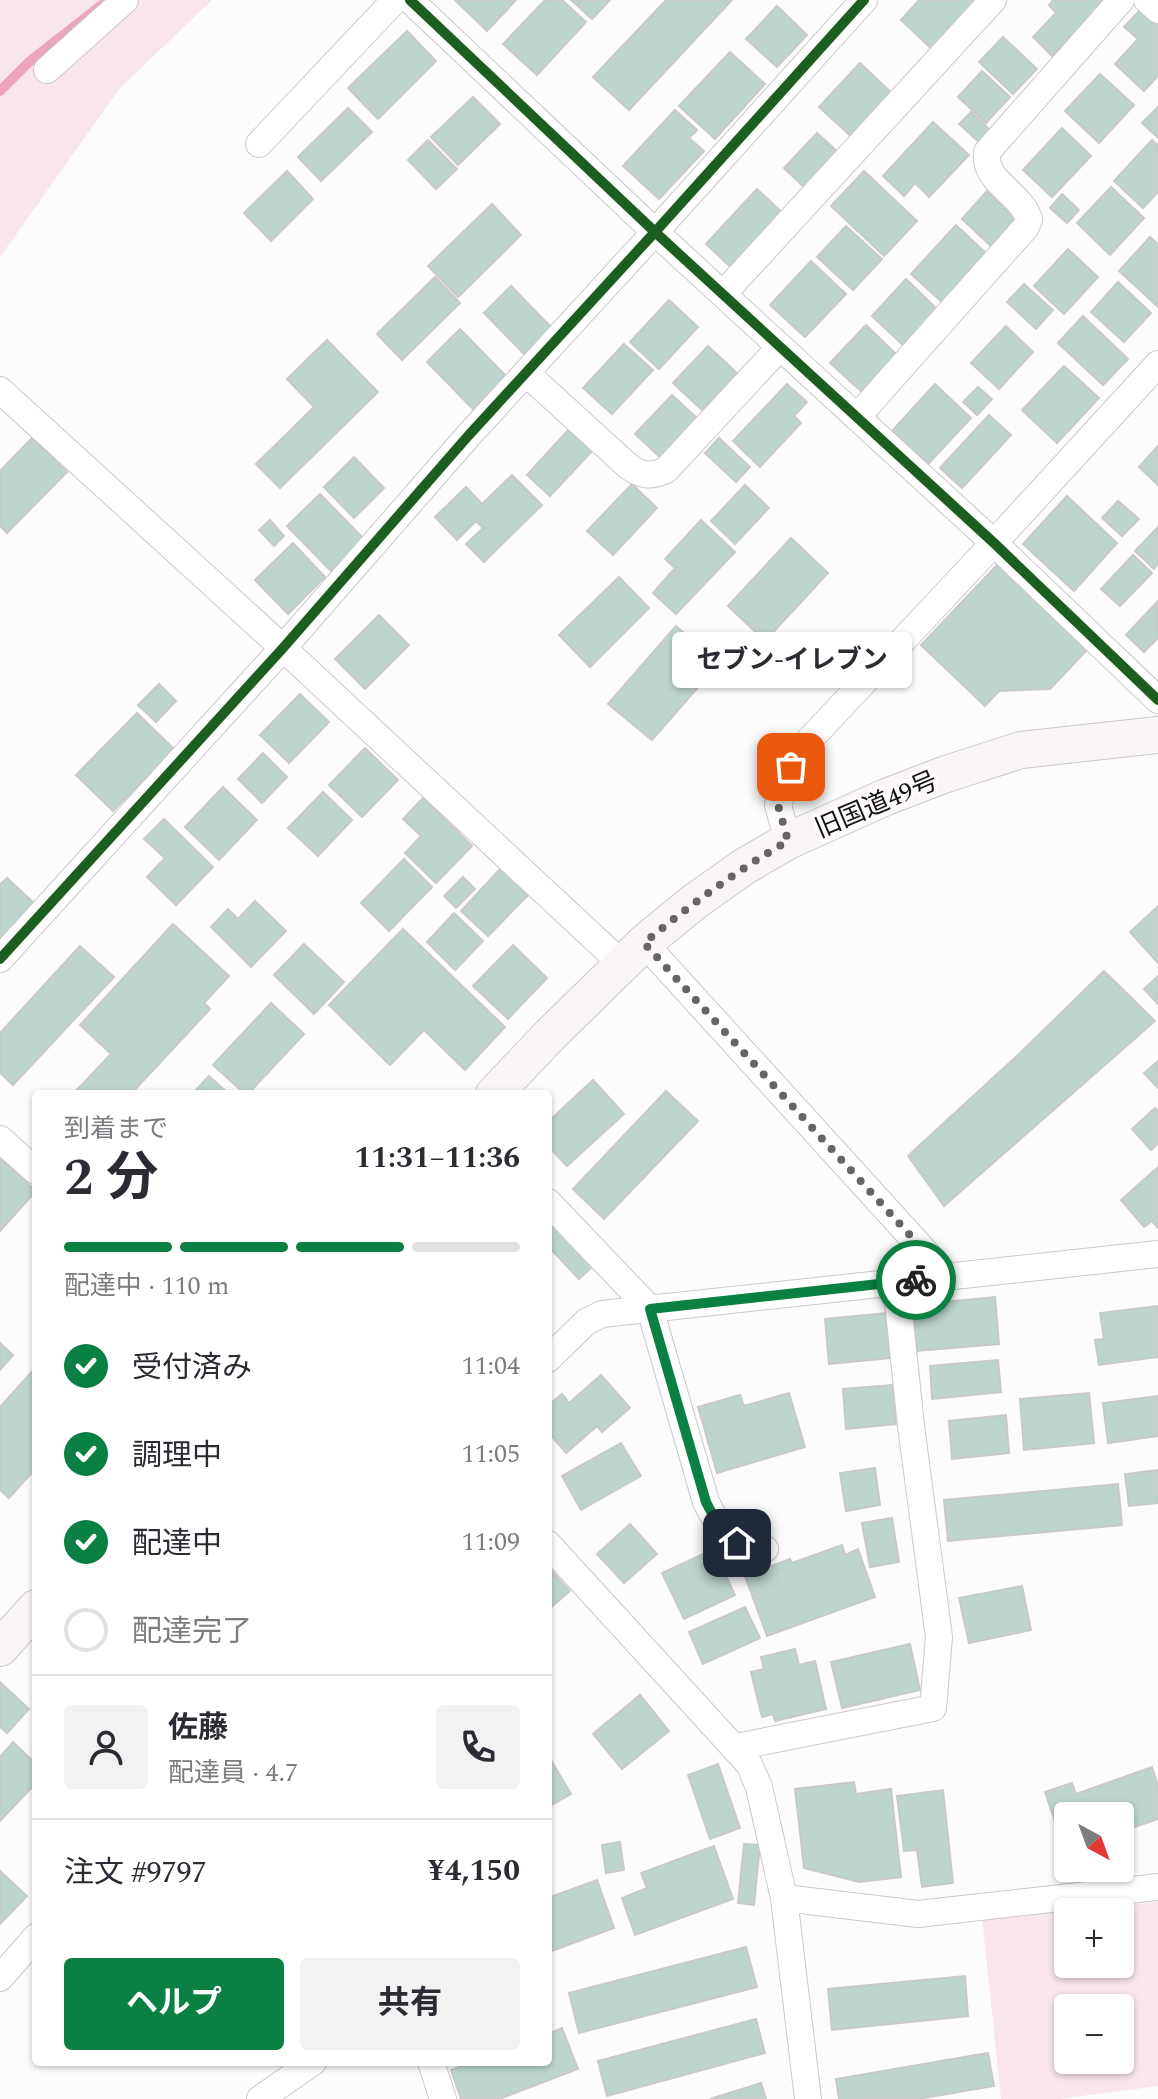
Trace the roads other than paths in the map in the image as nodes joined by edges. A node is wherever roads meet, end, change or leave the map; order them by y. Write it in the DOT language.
graph roads {
  1 [pos="125,0"];
  2 [pos="395,0"];
  3 [pos="410,0"];
  4 [pos="864,0"];
  5 [pos="993,0"];
  6 [pos="1121,0"];
  7 [pos="1147,0"];
  8 [pos="1158,10"];
  9 [pos="47,70"];
  10 [pos="259,144"];
  11 [pos="655,232"];
  12 [pos="723,294"];
  13 [pos="780,347"];
  14 [pos="1158,364"];
  15 [pos="526,373"];
  16 [pos="0,390"];
  17 [pos="857,417"];
  18 [pos="994,543"];
  19 [pos="283,648"];
  20 [pos="1158,700"];
  21 [pos="1158,735"];
  22 [pos="788,841"];
  23 [pos="632,953"];
  24 [pos="0,959"];
  25 [pos="498,1090"];
  26 [pos="0,1139"];
  27 [pos="32,1167"];
  28 [pos="552,1206"];
  29 [pos="1158,1254"];
  30 [pos="932,1279"];
  31 [pos="896,1283"];
  32 [pos="650,1309"];
  33 [pos="552,1355"];
  34 [pos="552,1548"];
  35 [pos="765,1549"];
  36 [pos="32,1612"];
  37 [pos="0,1648"];
  38 [pos="736,1747"];
  39 [pos="1158,1887"];
  40 [pos="784,1898"];
  41 [pos="32,1942"];
  42 [pos="0,1978"];
  43 [pos="307,2066"];
  44 [pos="432,2066"];
  45 [pos="260,2099"];
  46 [pos="443,2099"];
  47 [pos="808,2099"];
  1 -- 9 [label="street"];
  2 -- 10 [label="street"];
  3 -- 11 [label="street"];
  4 -- 11 [label="street"];
  5 -- 12 [label="street"];
  6 -- 17 [label="street"];
  7 -- 8 [label="street"];
  11 -- 12 [label="street"];
  11 -- 15 [label="street"];
  12 -- 13 [label="street"];
  13 -- 15 [label="street"];
  13 -- 17 [label="street"];
  14 -- 18 [label="street"];
  15 -- 19 [label="street"];
  16 -- 19 [label="street"];
  17 -- 18 [label="street"];
  18 -- 20 [label="street"];
  18 -- 22 [label="street"];
  19 -- 23 [label="street"];
  19 -- 24 [label="street"];
  21 -- 22 [label="street, 旧国道49号"];
  22 -- 23 [label="street, 旧国道49号"];
  23 -- 25 [label="street, 旧国道49号"];
  23 -- 30 [label="street"];
  26 -- 27 [label="street"];
  28 -- 32 [label="street"];
  29 -- 30 [label="street"];
  30 -- 31 [label="street"];
  31 -- 32 [label="street"];
  31 -- 38 [label="street"];
  32 -- 33 [label="street"];
  32 -- 35 [label="street"];
  34 -- 38 [label="street"];
  36 -- 37 [label="street"];
  38 -- 40 [label="street"];
  39 -- 40 [label="street"];
  40 -- 47 [label="street"];
  41 -- 42 [label="street"];
  43 -- 45 [label="street"];
  44 -- 46 [label="street"];
}
